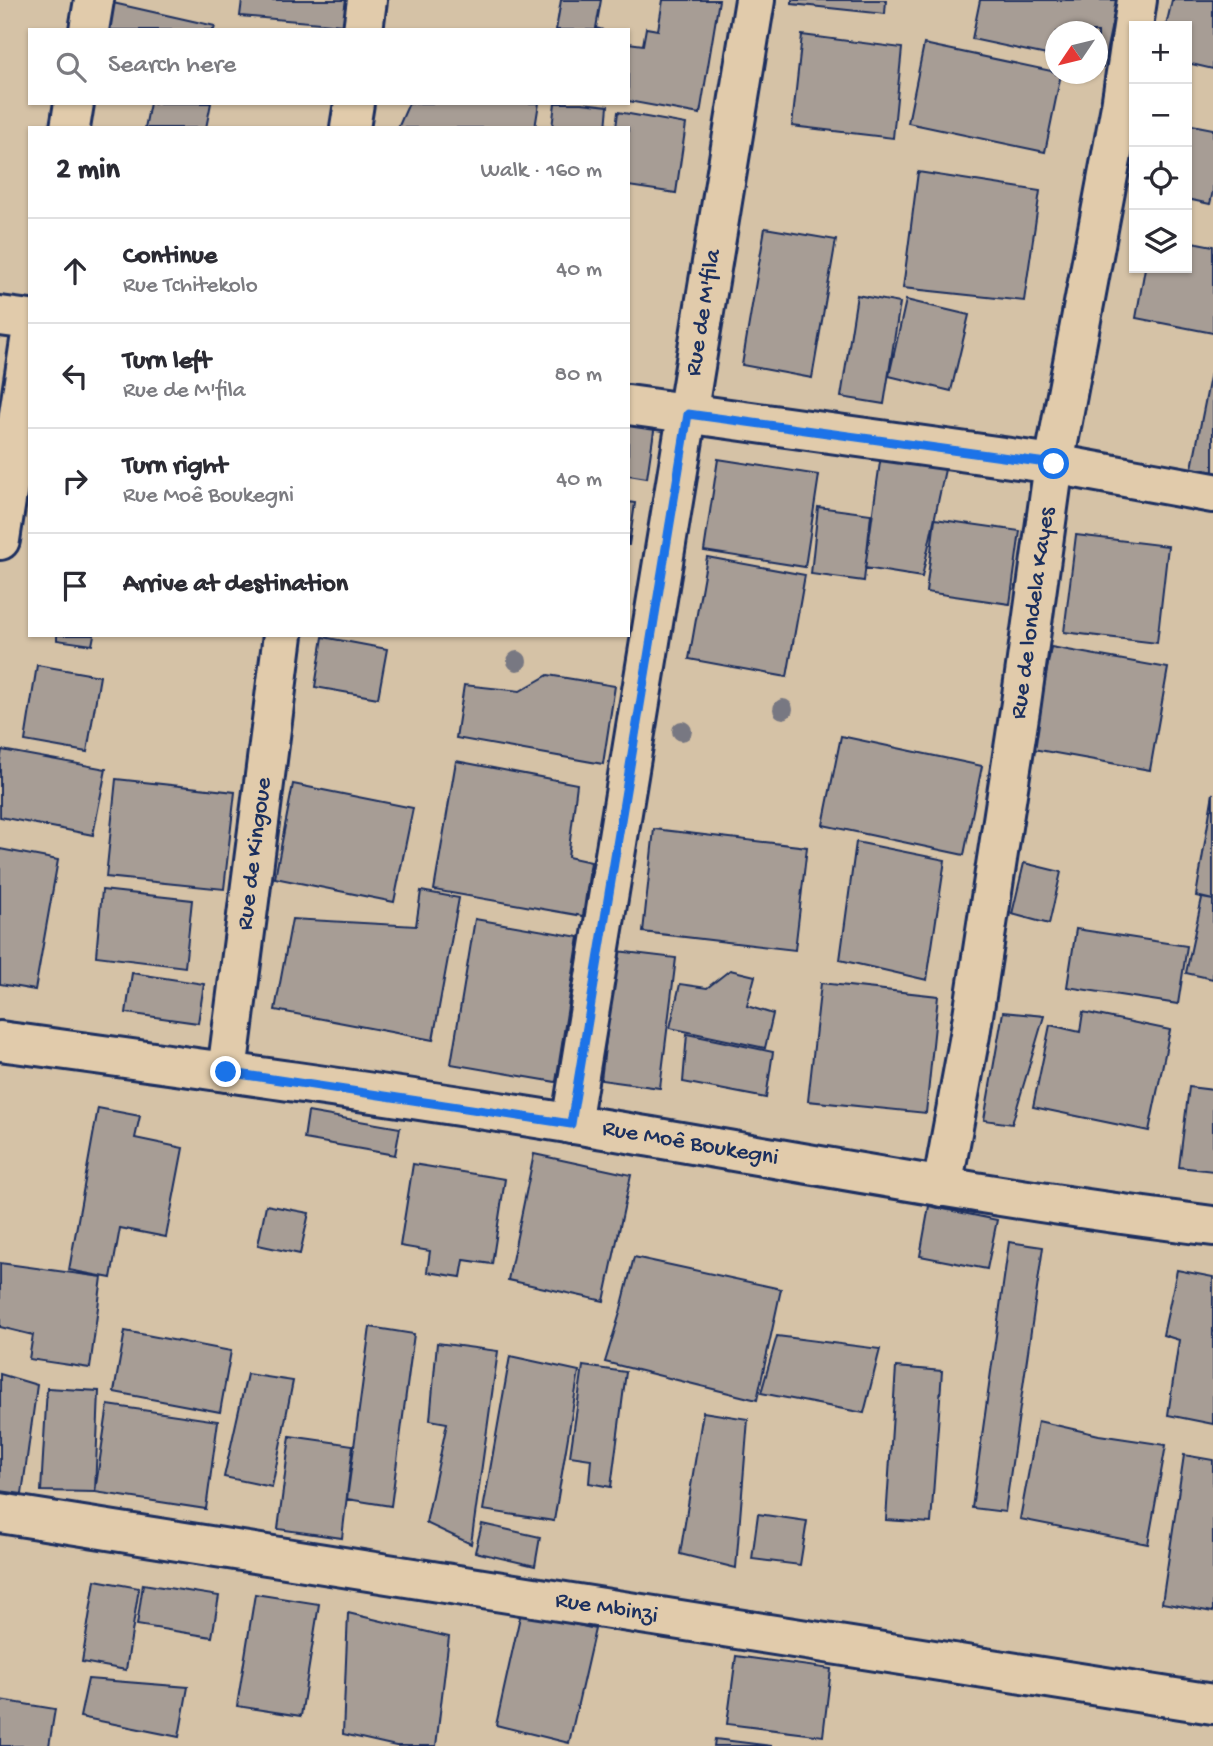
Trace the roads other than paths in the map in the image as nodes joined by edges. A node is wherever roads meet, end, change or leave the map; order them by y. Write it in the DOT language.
graph roads {
  1 [pos="94,0"];
  2 [pos="368,0"];
  3 [pos="755,0"];
  4 [pos="1137,0"];
  5 [pos="89,28"];
  6 [pos="363,28"];
  7 [pos="74,105"];
  8 [pos="354,105"];
  9 [pos="70,126"];
  10 [pos="350,126"];
  11 [pos="0,316"];
  12 [pos="28,320"];
  13 [pos="28,354"];
  14 [pos="630,405"];
  15 [pos="688,414"];
  16 [pos="1054,464"];
  17 [pos="1213,493"];
  18 [pos="0,540"];
  19 [pos="283,637"];
  20 [pos="0,1041"];
  21 [pos="226,1072"];
  22 [pos="571,1124"];
  23 [pos="942,1187"];
  24 [pos="1213,1226"];
  25 [pos="0,1513"];
  26 [pos="1213,1703"];
  1 -- 5 [label="street"];
  2 -- 6 [label="street"];
  3 -- 15 [label="street, Rue de M'fila"];
  4 -- 16 [label="street, Rue de londela Kayes"];
  7 -- 9 [label="street"];
  8 -- 10 [label="street"];
  11 -- 12 [label="street"];
  13 -- 18 [label="street"];
  14 -- 15 [label="street"];
  15 -- 16 [label="street"];
  15 -- 22 [label="street, Rue de M'fila"];
  16 -- 17 [label="street"];
  16 -- 23 [label="street, Rue de londela Kayes"];
  19 -- 21 [label="street, Rue de Kingoue"];
  20 -- 21 [label="street, Rue Moê Boukegni"];
  21 -- 22 [label="street, Rue Moê Boukegni"];
  22 -- 23 [label="street, Rue Moê Boukegni"];
  23 -- 24 [label="street, Rue Moê Boukegni"];
  25 -- 26 [label="street, Rue Mbinzi"];
}
